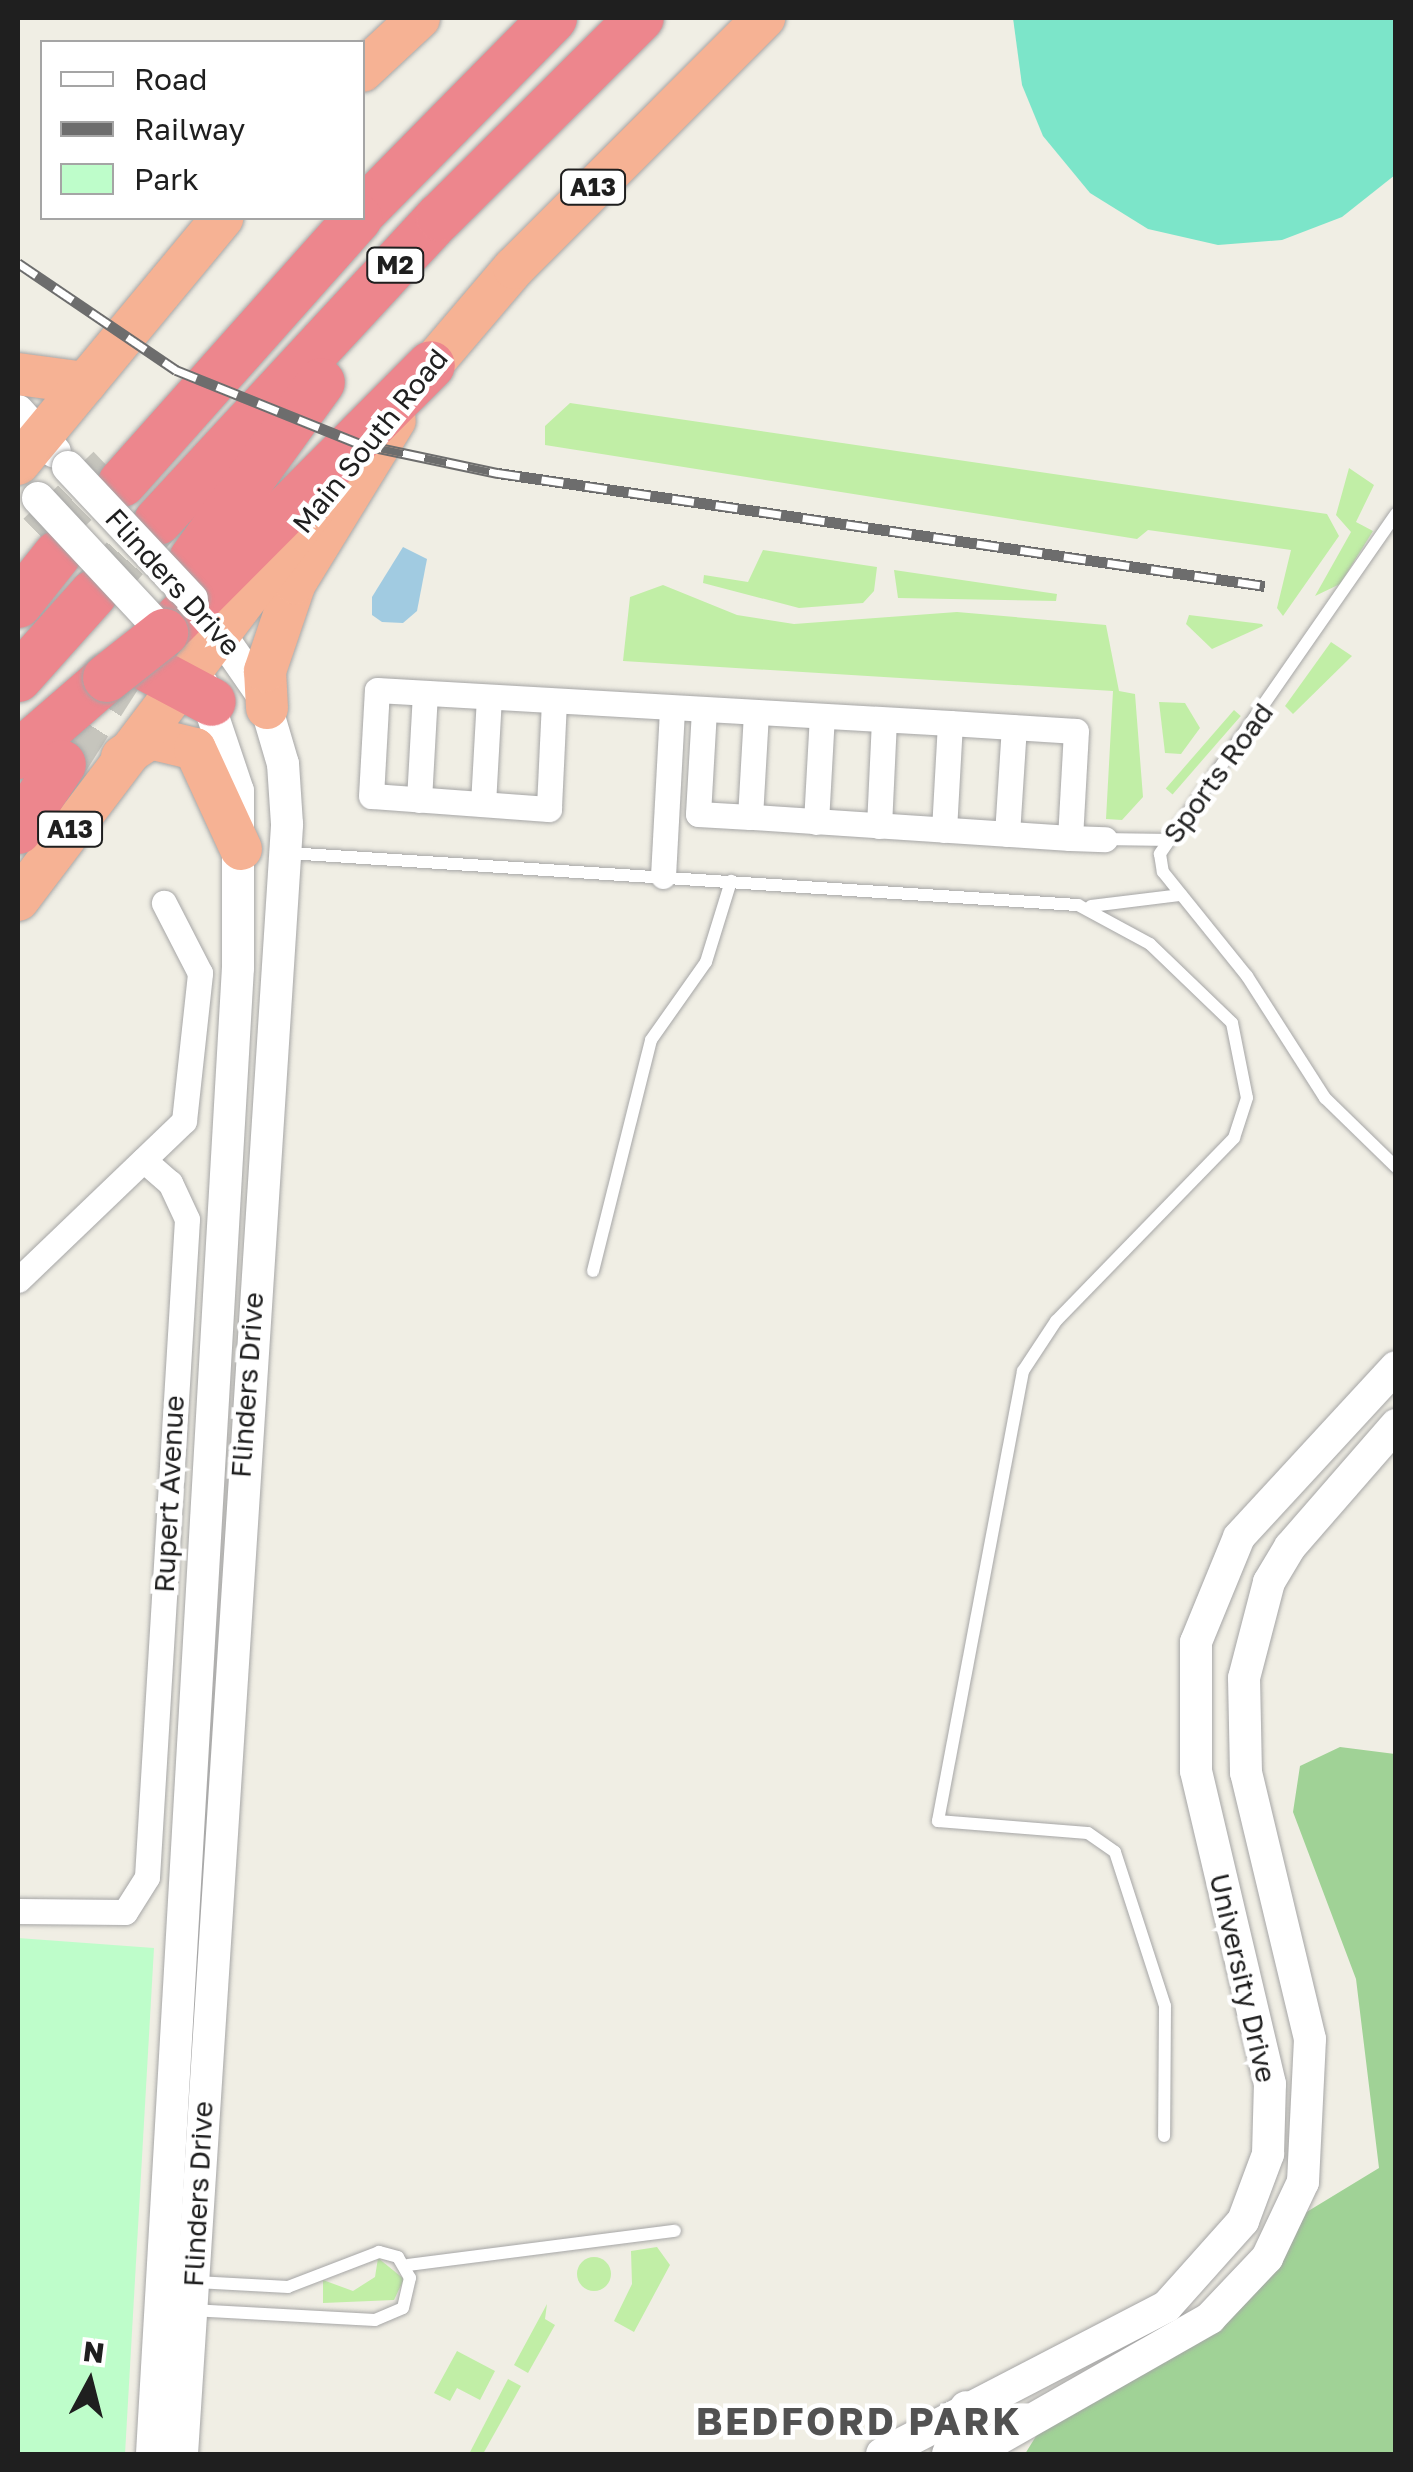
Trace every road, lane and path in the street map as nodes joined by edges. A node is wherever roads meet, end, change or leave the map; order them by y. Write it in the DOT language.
graph roads {
  1 [pos="418,18"];
  2 [pos="553,18"];
  3 [pos="640,18"];
  4 [pos="764,18"];
  5 [pos="365,68"];
  6 [pos="365,210"];
  7 [pos="440,217"];
  8 [pos="220,220"];
  9 [pos="356,220"];
  10 [pos="431,365"];
  11 [pos="18,374"];
  12 [pos="84,383"];
  13 [pos="50,487"];
  14 [pos="1396,514"];
  15 [pos="158,521"];
  16 [pos="18,594"];
  17 [pos="94,594"];
  18 [pos="18,604"];
  19 [pos="179,639"];
  20 [pos="18,678"];
  21 [pos="425,693"];
  22 [pos="489,697"];
  23 [pos="554,701"];
  24 [pos="268,708"];
  25 [pos="672,708"];
  26 [pos="704,710"];
  27 [pos="756,713"];
  28 [pos="822,716"];
  29 [pos="884,720"];
  30 [pos="950,723"];
  31 [pos="1014,727"];
  32 [pos="38,752"];
  33 [pos="122,757"];
  34 [pos="419,800"];
  35 [pos="483,804"];
  36 [pos="750,818"];
  37 [pos="816,822"];
  38 [pos="878,826"];
  39 [pos="18,830"];
  40 [pos="944,830"];
  41 [pos="1007,834"];
  42 [pos="1070,838"];
  43 [pos="1105,839"];
  44 [pos="1167,840"];
  45 [pos="241,850"];
  46 [pos="285,852"];
  47 [pos="663,876"];
  48 [pos="732,881"];
  49 [pos="1181,895"];
  50 [pos="18,900"];
  51 [pos="164,903"];
  52 [pos="1078,905"];
  53 [pos="231,1103"];
  54 [pos="184,1121"];
  55 [pos="144,1160"];
  56 [pos="1396,1166"];
  57 [pos="594,1272"];
  58 [pos="18,1280"];
  59 [pos="222,1324"];
  60 [pos="179,1333"];
  61 [pos="1396,1368"];
  62 [pos="1396,1425"];
  63 [pos="241,1445"];
  64 [pos="18,1911"];
  65 [pos="1164,2136"];
  66 [pos="675,2231"];
  67 [pos="408,2265"];
  68 [pos="178,2295"];
  69 [pos="966,2407"];
  70 [pos="1049,2415"];
  71 [pos="152,2454"];
  72 [pos="182,2454"];
  73 [pos="882,2454"];
  74 [pos="948,2454"];
  75 [pos="972,2454"];
  76 [pos="1015,2454"];
  1 -- 5 [label="highway"];
  2 -- 6 [label="highway, M2"];
  3 -- 7 [label="highway, M2"];
  4 -- 10 [label="highway, Main South Road / A13"];
  7 -- 15 [label="highway, M2"];
  7 -- 19 [label="highway"];
  8 -- 12 [label="highway"];
  9 -- 13 [label="highway, M2"];
  10 -- 19 [label="highway"];
  10 -- 24 [label="highway, Main South Road"];
  11 -- 12 [label="highway"];
  12 -- 13 [label="highway"];
  13 -- 16 [label="highway"];
  13 -- 18 [label="highway, M2"];
  13 -- 19 [label="street, Flinders Drive, bridge"];
  14 -- 44 [label="lane, Sports Road"];
  17 -- 20 [label="highway"];
  19 -- 24 [label="street, Flinders Drive"];
  19 -- 32 [label="highway"];
  19 -- 33 [label="highway, A13"];
  19 -- 45 [label="street, Flinders Drive"];
  21 -- 22 [label="street"];
  21 -- 34 [label="street"];
  21 -- 34 [label="street"];
  22 -- 23 [label="street"];
  22 -- 35 [label="street"];
  23 -- 25 [label="street"];
  23 -- 35 [label="street"];
  24 -- 46 [label="street, Flinders Drive"];
  25 -- 26 [label="street"];
  25 -- 47 [label="street"];
  26 -- 27 [label="street"];
  26 -- 36 [label="street"];
  27 -- 28 [label="street"];
  27 -- 36 [label="street"];
  28 -- 29 [label="street"];
  28 -- 37 [label="street"];
  29 -- 30 [label="street"];
  29 -- 38 [label="street"];
  30 -- 31 [label="street"];
  30 -- 40 [label="street"];
  31 -- 41 [label="street"];
  31 -- 42 [label="street"];
  32 -- 39 [label="highway"];
  33 -- 45 [label="highway"];
  33 -- 50 [label="highway, A13"];
  34 -- 35 [label="street"];
  36 -- 37 [label="street"];
  37 -- 38 [label="street"];
  38 -- 40 [label="street"];
  40 -- 41 [label="street"];
  41 -- 42 [label="street"];
  42 -- 43 [label="street"];
  43 -- 44 [label="lane"];
  44 -- 49 [label="lane, Sports Road"];
  45 -- 46 [label="street"];
  45 -- 53 [label="street, Flinders Drive"];
  46 -- 47 [label="lane"];
  46 -- 63 [label="street, Flinders Drive"];
  47 -- 48 [label="lane"];
  48 -- 52 [label="lane"];
  48 -- 57 [label="lane"];
  49 -- 52 [label="lane"];
  49 -- 56 [label="lane, Sports Road"];
  51 -- 54 [label="street"];
  52 -- 65 [label="lane"];
  53 -- 54 [label="street"];
  53 -- 59 [label="street, Flinders Drive"];
  54 -- 55 [label="street"];
  55 -- 58 [label="street"];
  55 -- 60 [label="street, Rupert Avenue"];
  59 -- 60 [label="street"];
  59 -- 63 [label="street, Flinders Drive"];
  60 -- 64 [label="street, Rupert Avenue"];
  61 -- 69 [label="street, University Drive"];
  62 -- 70 [label="street, University Drive"];
  63 -- 68 [label="street, Flinders Drive"];
  66 -- 67 [label="lane"];
  67 -- 68 [label="lane"];
  67 -- 68 [label="lane"];
  68 -- 71 [label="street, Flinders Drive"];
  68 -- 72 [label="street, Flinders Drive"];
  69 -- 73 [label="street, University Drive"];
  69 -- 74 [label="street"];
  70 -- 75 [label="street, University Drive"];
  70 -- 76 [label="street"];
}
